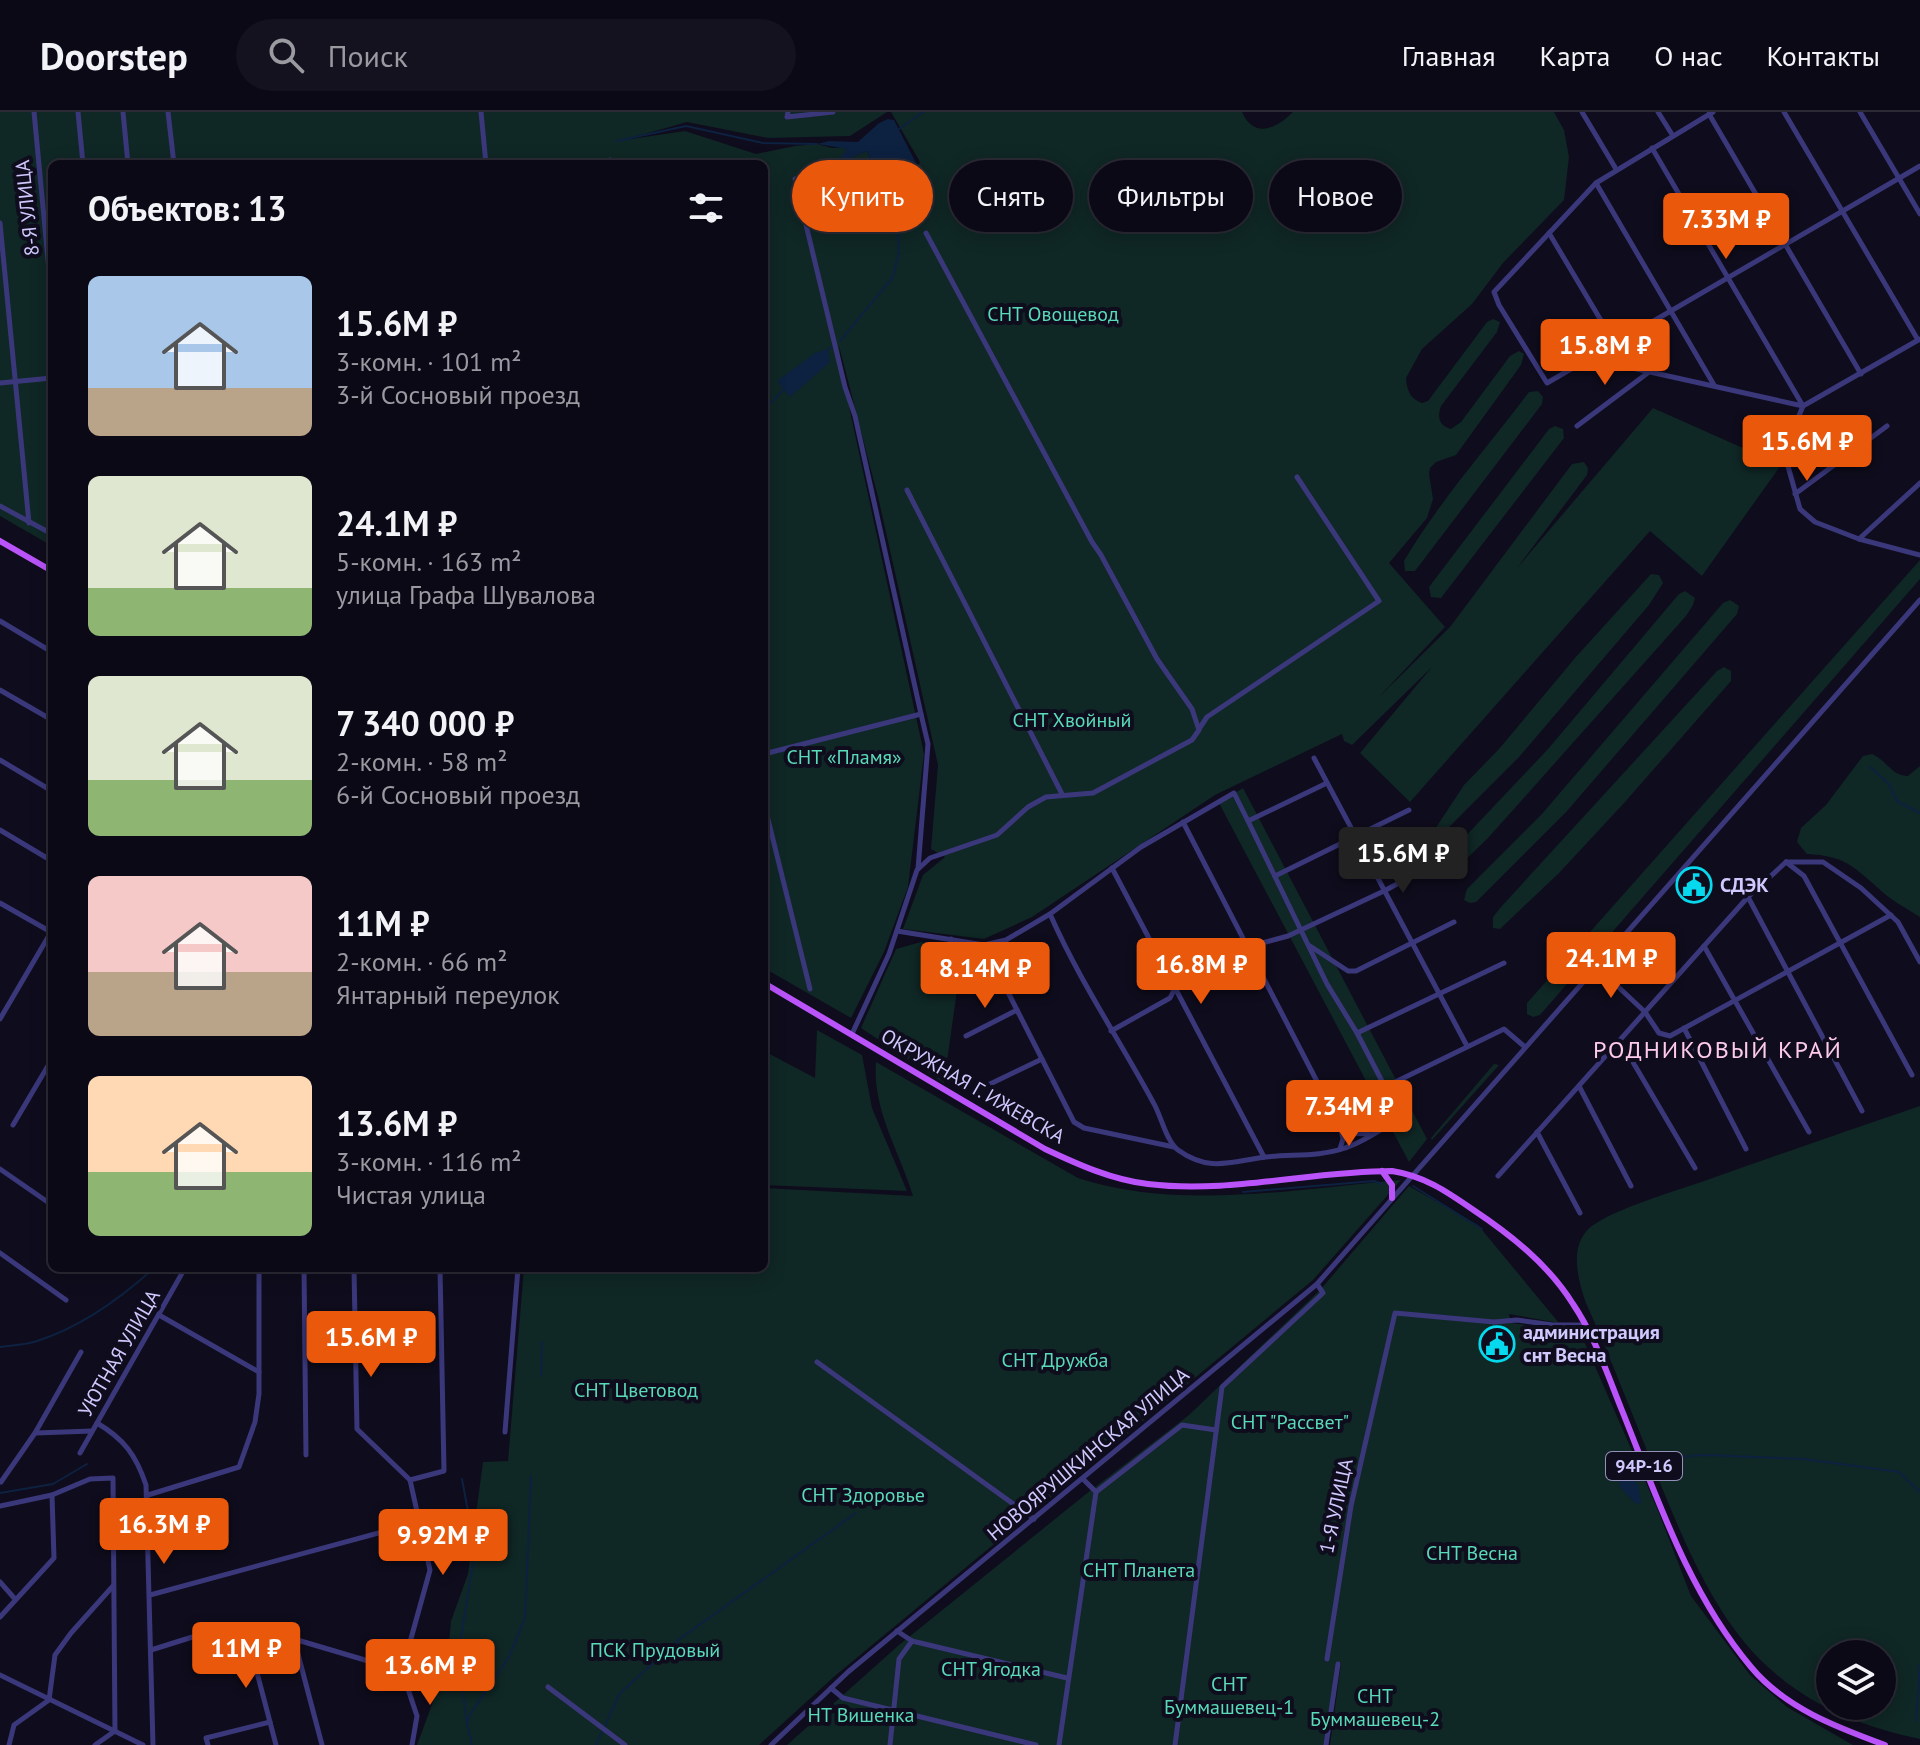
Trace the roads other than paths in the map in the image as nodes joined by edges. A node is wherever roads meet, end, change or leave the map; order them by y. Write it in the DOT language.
graph roads {
  1 [pos="34,112"];
  2 [pos="78,112"];
  3 [pos="123,112"];
  4 [pos="168,112"];
  5 [pos="481,112"];
  6 [pos="788,112"];
  7 [pos="833,112"];
  8 [pos="1582,112"];
  9 [pos="1658,112"];
  10 [pos="1784,112"];
  11 [pos="1860,112"];
  12 [pos="1711,113"];
  13 [pos="1673,136"];
  14 [pos="1652,148"];
  15 [pos="83,160"];
  16 [pos="128,160"];
  17 [pos="174,160"];
  18 [pos="486,160"];
  19 [pos="1920,166"];
  20 [pos="1616,169"];
  21 [pos="1899,178"];
  22 [pos="1596,183"];
  23 [pos="1842,211"];
  24 [pos="1920,214"];
  25 [pos="0,223"];
  26 [pos="808,232"];
  27 [pos="926,233"];
  28 [pos="1549,233"];
  29 [pos="1785,245"];
  30 [pos="48,260"];
  31 [pos="1728,276"];
  32 [pos="1672,310"];
  33 [pos="1919,340"];
  34 [pos="1615,344"];
  35 [pos="1649,372"];
  36 [pos="1861,374"];
  37 [pos="48,378"];
  38 [pos="16,381"];
  39 [pos="0,383"];
  40 [pos="1714,385"];
  41 [pos="1803,406"];
  42 [pos="1577,426"];
  43 [pos="1887,426"];
  44 [pos="1297,477"];
  45 [pos="1920,483"];
  46 [pos="907,490"];
  47 [pos="1795,494"];
  48 [pos="0,506"];
  49 [pos="29,523"];
  50 [pos="48,532"];
  51 [pos="1859,539"];
  52 [pos="0,541"];
  53 [pos="1920,555"];
  54 [pos="48,569"];
  55 [pos="1920,600"];
  56 [pos="0,621"];
  57 [pos="48,650"];
  58 [pos="0,690"];
  59 [pos="921,714"];
  60 [pos="48,718"];
  61 [pos="1199,730"];
  62 [pos="768,753"];
  63 [pos="1314,758"];
  64 [pos="0,760"];
  65 [pos="1327,783"];
  66 [pos="48,789"];
  67 [pos="1062,794"];
  68 [pos="1409,810"];
  69 [pos="768,819"];
  70 [pos="1248,821"];
  71 [pos="1183,822"];
  72 [pos="0,830"];
  73 [pos="1355,836"];
  74 [pos="48,859"];
  75 [pos="1786,862"];
  76 [pos="1436,863"];
  77 [pos="1112,868"];
  78 [pos="917,870"];
  79 [pos="1275,876"];
  80 [pos="1384,891"];
  81 [pos="1748,897"];
  82 [pos="0,903"];
  83 [pos="1050,914"];
  84 [pos="1891,915"];
  85 [pos="1454,922"];
  86 [pos="48,930"];
  87 [pos="1300,930"];
  88 [pos="897,931"];
  89 [pos="48,939"];
  90 [pos="951,939"];
  91 [pos="1412,942"];
  92 [pos="1841,944"];
  93 [pos="984,945"];
  94 [pos="1308,945"];
  95 [pos="1704,946"];
  96 [pos="1247,947"];
  97 [pos="1920,962"];
  98 [pos="1504,963"];
  99 [pos="1597,967"];
  100 [pos="1788,972"];
  101 [pos="768,985"];
  102 [pos="1175,988"];
  103 [pos="810,989"];
  104 [pos="953,990"];
  105 [pos="1439,994"];
  106 [pos="1736,1000"];
  107 [pos="1017,1010"];
  108 [pos="1645,1012"];
  109 [pos="0,1019"];
  110 [pos="1684,1028"];
  111 [pos="1111,1031"];
  112 [pos="1357,1033"];
  113 [pos="852,1034"];
  114 [pos="966,1036"];
  115 [pos="1620,1040"];
  116 [pos="1467,1046"];
  117 [pos="1525,1047"];
  118 [pos="1042,1059"];
  119 [pos="48,1066"];
  120 [pos="1912,1075"];
  121 [pos="990,1084"];
  122 [pos="1579,1086"];
  123 [pos="1385,1087"];
  124 [pos="1862,1111"];
  125 [pos="13,1125"];
  126 [pos="1340,1126"];
  127 [pos="1537,1132"];
  128 [pos="1809,1132"];
  129 [pos="1372,1134"];
  130 [pos="1175,1148"];
  131 [pos="1340,1149"];
  132 [pos="1746,1149"];
  133 [pos="1264,1157"];
  134 [pos="1695,1168"];
  135 [pos="0,1169"];
  136 [pos="1382,1171"];
  137 [pos="1413,1174"];
  138 [pos="1498,1176"];
  139 [pos="1631,1186"];
  140 [pos="1392,1198"];
  141 [pos="48,1202"];
  142 [pos="1580,1213"];
  143 [pos="0,1253"];
  144 [pos="183,1272"];
  145 [pos="259,1272"];
  146 [pos="304,1272"];
  147 [pos="354,1272"];
  148 [pos="440,1272"];
  149 [pos="518,1272"];
  150 [pos="1317,1284"];
  151 [pos="66,1300"];
  152 [pos="159,1315"];
  153 [pos="1584,1325"];
  154 [pos="81,1352"];
  155 [pos="817,1362"];
  156 [pos="259,1372"];
  157 [pos="97,1423"];
  158 [pos="1216,1430"];
  159 [pos="92,1431"];
  160 [pos="505,1432"];
  161 [pos="35,1433"];
  162 [pos="80,1453"];
  163 [pos="306,1455"];
  164 [pos="1083,1479"];
  165 [pos="410,1480"];
  166 [pos="1,1482"];
  167 [pos="1096,1492"];
  168 [pos="52,1495"];
  169 [pos="148,1495"];
  170 [pos="0,1506"];
  171 [pos="1034,1519"];
  172 [pos="419,1522"];
  173 [pos="0,1582"];
  174 [pos="114,1585"];
  175 [pos="150,1595"];
  176 [pos="15,1599"];
  177 [pos="0,1617"];
  178 [pos="245,1627"];
  179 [pos="897,1631"];
  180 [pos="294,1639"];
  181 [pos="912,1641"];
  182 [pos="151,1650"];
  183 [pos="1327,1659"];
  184 [pos="1338,1664"];
  185 [pos="402,1671"];
  186 [pos="0,1675"];
  187 [pos="1067,1678"];
  188 [pos="548,1687"];
  189 [pos="831,1688"];
  190 [pos="49,1700"];
  191 [pos="894,1711"];
  192 [pos="270,1722"];
  193 [pos="115,1731"];
  194 [pos="1870,1742"];
  195 [pos="9,1745"];
  196 [pos="95,1745"];
  197 [pos="143,1745"];
  198 [pos="153,1745"];
  199 [pos="208,1745"];
  200 [pos="276,1745"];
  201 [pos="322,1745"];
  202 [pos="412,1745"];
  203 [pos="625,1745"];
  204 [pos="771,1745"];
  205 [pos="890,1745"];
  206 [pos="1036,1745"];
  207 [pos="1059,1745"];
  208 [pos="1175,1745"];
  209 [pos="1326,1745"];
  210 [pos="1885,1745"];
  1 -- 30 [label="street, 8-Я УЛИЦА"];
  2 -- 15 [label="street"];
  3 -- 16 [label="street"];
  4 -- 17 [label="street"];
  5 -- 18 [label="street"];
  6 -- 7 [label="street"];
  8 -- 20 [label="street"];
  9 -- 13 [label="street"];
  10 -- 23 [label="street"];
  11 -- 21 [label="street"];
  12 -- 13 [label="street"];
  12 -- 29 [label="street"];
  13 -- 14 [label="street"];
  14 -- 20 [label="street"];
  14 -- 31 [label="street"];
  19 -- 21 [label="street"];
  20 -- 22 [label="street"];
  21 -- 23 [label="street"];
  21 -- 24 [label="street"];
  22 -- 28 [label="street"];
  22 -- 32 [label="street"];
  23 -- 29 [label="street"];
  23 -- 33 [label="street"];
  25 -- 38 [label="street"];
  26 -- 59 [label="street"];
  27 -- 61 [label="street"];
  28 -- 34 [label="street"];
  28 -- 34 [label="street"];
  29 -- 31 [label="street"];
  29 -- 36 [label="street"];
  31 -- 32 [label="street"];
  31 -- 41 [label="street"];
  32 -- 34 [label="street"];
  32 -- 40 [label="street"];
  33 -- 36 [label="street"];
  34 -- 35 [label="street"];
  35 -- 40 [label="street"];
  35 -- 42 [label="street"];
  36 -- 41 [label="street"];
  37 -- 38 [label="street"];
  38 -- 39 [label="street"];
  38 -- 49 [label="street"];
  40 -- 41 [label="street"];
  41 -- 47 [label="street"];
  43 -- 47 [label="street"];
  44 -- 61 [label="street"];
  45 -- 51 [label="street"];
  46 -- 67 [label="street"];
  47 -- 51 [label="street"];
  48 -- 49 [label="street"];
  49 -- 50 [label="street"];
  51 -- 53 [label="street"];
  52 -- 54 [label="main road"];
  55 -- 99 [label="street, НОВОЯРУШКИНСКАЯ УЛИЦА"];
  56 -- 57 [label="street"];
  58 -- 60 [label="street"];
  59 -- 62 [label="street"];
  59 -- 78 [label="street"];
  61 -- 67 [label="street"];
  63 -- 65 [label="street"];
  64 -- 66 [label="street"];
  65 -- 70 [label="street"];
  65 -- 73 [label="street"];
  67 -- 78 [label="street"];
  68 -- 73 [label="street"];
  69 -- 103 [label="street"];
  70 -- 71 [label="street"];
  70 -- 79 [label="street"];
  71 -- 77 [label="street"];
  71 -- 96 [label="street"];
  72 -- 74 [label="street"];
  73 -- 79 [label="street"];
  73 -- 80 [label="street"];
  75 -- 81 [label="street"];
  75 -- 84 [label="street"];
  75 -- 92 [label="street"];
  76 -- 80 [label="street"];
  77 -- 83 [label="street"];
  77 -- 102 [label="street"];
  78 -- 88 [label="street"];
  79 -- 87 [label="street"];
  80 -- 87 [label="street"];
  80 -- 91 [label="street"];
  81 -- 95 [label="street"];
  81 -- 100 [label="street"];
  82 -- 86 [label="street"];
  83 -- 93 [label="street"];
  83 -- 111 [label="street"];
  84 -- 92 [label="street"];
  84 -- 97 [label="street"];
  85 -- 91 [label="street"];
  87 -- 94 [label="street"];
  87 -- 96 [label="street"];
  88 -- 90 [label="street"];
  88 -- 113 [label="street"];
  89 -- 109 [label="street"];
  90 -- 93 [label="street"];
  90 -- 104 [label="street"];
  91 -- 94 [label="street"];
  91 -- 105 [label="street"];
  92 -- 100 [label="street"];
  92 -- 120 [label="street"];
  93 -- 107 [label="street"];
  94 -- 112 [label="street"];
  95 -- 106 [label="street"];
  95 -- 108 [label="street"];
  96 -- 102 [label="street"];
  96 -- 126 [label="street"];
  98 -- 105 [label="street"];
  99 -- 108 [label="street"];
  99 -- 117 [label="street, НОВОЯРУШКИНСКАЯ УЛИЦА"];
  100 -- 106 [label="street"];
  100 -- 124 [label="street"];
  101 -- 113 [label="main road, ОКРУЖНАЯ Г. ИЖЕВСКА / 94Р-16"];
  102 -- 111 [label="street"];
  102 -- 133 [label="street"];
  105 -- 112 [label="street"];
  105 -- 116 [label="street"];
  106 -- 110 [label="street"];
  106 -- 128 [label="street"];
  107 -- 114 [label="street"];
  107 -- 118 [label="street"];
  108 -- 110 [label="street"];
  108 -- 115 [label="street"];
  110 -- 132 [label="street"];
  111 -- 130 [label="street"];
  112 -- 123 [label="street"];
  113 -- 136 [label="main road, ОКРУЖНАЯ Г. ИЖЕВСКА / 94Р-16"];
  115 -- 122 [label="street"];
  115 -- 134 [label="street"];
  116 -- 117 [label="street"];
  116 -- 123 [label="street"];
  117 -- 137 [label="street, НОВОЯРУШКИНСКАЯ УЛИЦА"];
  118 -- 121 [label="street"];
  118 -- 130 [label="street"];
  119 -- 125 [label="street"];
  122 -- 127 [label="street"];
  122 -- 139 [label="street"];
  123 -- 129 [label="street"];
  126 -- 129 [label="street"];
  126 -- 131 [label="street"];
  127 -- 138 [label="street"];
  127 -- 142 [label="street"];
  129 -- 131 [label="street"];
  130 -- 133 [label="street"];
  131 -- 133 [label="street"];
  135 -- 141 [label="street"];
  136 -- 137 [label="main road, ОКРУЖНАЯ Г. ИЖЕВСКА / 94Р-16"];
  136 -- 140 [label="main road"];
  137 -- 140 [label="street, НОВОЯРУШКИНСКАЯ УЛИЦА"];
  137 -- 153 [label="main road, ОКРУЖНАЯ Г. ИЖЕВСКА / 94Р-16"];
  140 -- 150 [label="street, НОВОЯРУШКИНСКАЯ УЛИЦА"];
  143 -- 151 [label="street"];
  144 -- 152 [label="street, УЮТНАЯ УЛИЦА"];
  145 -- 156 [label="street"];
  146 -- 163 [label="street"];
  147 -- 165 [label="street"];
  148 -- 165 [label="street"];
  149 -- 160 [label="street"];
  150 -- 158 [label="street"];
  150 -- 164 [label="street, НОВОЯРУШКИНСКАЯ УЛИЦА"];
  152 -- 156 [label="street"];
  152 -- 157 [label="street, УЮТНАЯ УЛИЦА"];
  153 -- 183 [label="street, 1-Я УЛИЦА"];
  153 -- 194 [label="main road, ОКРУЖНАЯ Г. ИЖЕВСКА / 94Р-16"];
  154 -- 161 [label="street"];
  155 -- 171 [label="street"];
  156 -- 169 [label="street"];
  157 -- 159 [label="street, УЮТНАЯ УЛИЦА"];
  157 -- 169 [label="street"];
  158 -- 167 [label="street"];
  158 -- 208 [label="street"];
  159 -- 161 [label="street"];
  159 -- 162 [label="street, УЮТНАЯ УЛИЦА"];
  161 -- 166 [label="street"];
  164 -- 167 [label="street"];
  164 -- 171 [label="street, НОВОЯРУШКИНСКАЯ УЛИЦА"];
  165 -- 172 [label="street"];
  167 -- 187 [label="street"];
  168 -- 170 [label="street"];
  168 -- 174 [label="street"];
  168 -- 176 [label="street"];
  169 -- 175 [label="street"];
  171 -- 179 [label="street, НОВОЯРУШКИНСКАЯ УЛИЦА"];
  172 -- 175 [label="street"];
  172 -- 185 [label="street"];
  173 -- 176 [label="street"];
  174 -- 190 [label="street"];
  174 -- 193 [label="street"];
  175 -- 182 [label="street"];
  176 -- 177 [label="street"];
  178 -- 180 [label="street"];
  178 -- 182 [label="street"];
  178 -- 192 [label="street"];
  179 -- 181 [label="street"];
  179 -- 189 [label="street, НОВОЯРУШКИНСКАЯ УЛИЦА"];
  180 -- 185 [label="street"];
  180 -- 201 [label="street"];
  181 -- 187 [label="street"];
  181 -- 191 [label="street"];
  182 -- 198 [label="street"];
  184 -- 209 [label="street"];
  185 -- 202 [label="street"];
  186 -- 190 [label="street"];
  187 -- 207 [label="street"];
  188 -- 203 [label="street"];
  189 -- 191 [label="street"];
  189 -- 204 [label="street, НОВОЯРУШКИНСКАЯ УЛИЦА"];
  190 -- 193 [label="street"];
  190 -- 195 [label="street"];
  191 -- 205 [label="street"];
  191 -- 206 [label="street"];
  192 -- 199 [label="street"];
  192 -- 200 [label="street"];
  193 -- 196 [label="street"];
  193 -- 197 [label="street"];
  194 -- 210 [label="main road, ОКРУЖНАЯ Г. ИЖЕВСКА / 94Р-16"];
}
